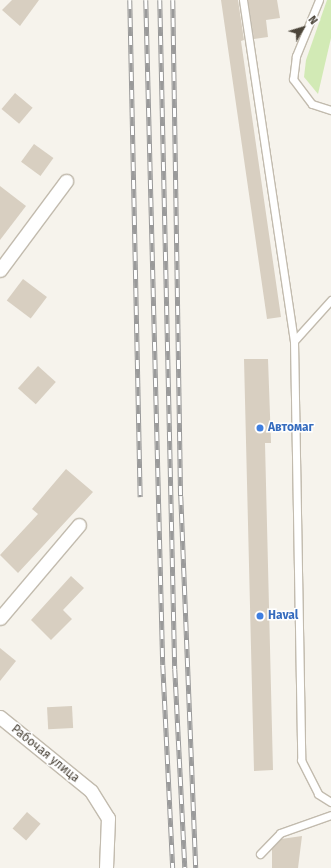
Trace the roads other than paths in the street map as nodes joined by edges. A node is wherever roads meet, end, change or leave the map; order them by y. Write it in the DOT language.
graph roads {
  1 [pos="243,0"];
  2 [pos="319,0"];
  3 [pos="331,110"];
  4 [pos="66,181"];
  5 [pos="0,270"];
  6 [pos="331,300"];
  7 [pos="294,341"];
  8 [pos="79,525"];
  9 [pos="0,618"];
  10 [pos="0,717"];
  11 [pos="331,802"];
  12 [pos="331,815"];
  13 [pos="260,854"];
  14 [pos="106,862"];
  15 [pos="95,868"];
  1 -- 7 [label="lane"];
  2 -- 3 [label="lane"];
  4 -- 5 [label="street"];
  6 -- 7 [label="lane"];
  7 -- 11 [label="lane"];
  8 -- 9 [label="street"];
  10 -- 14 [label="street, Рабочая улица"];
  12 -- 13 [label="lane"];
  14 -- 15 [label="street"];
}
